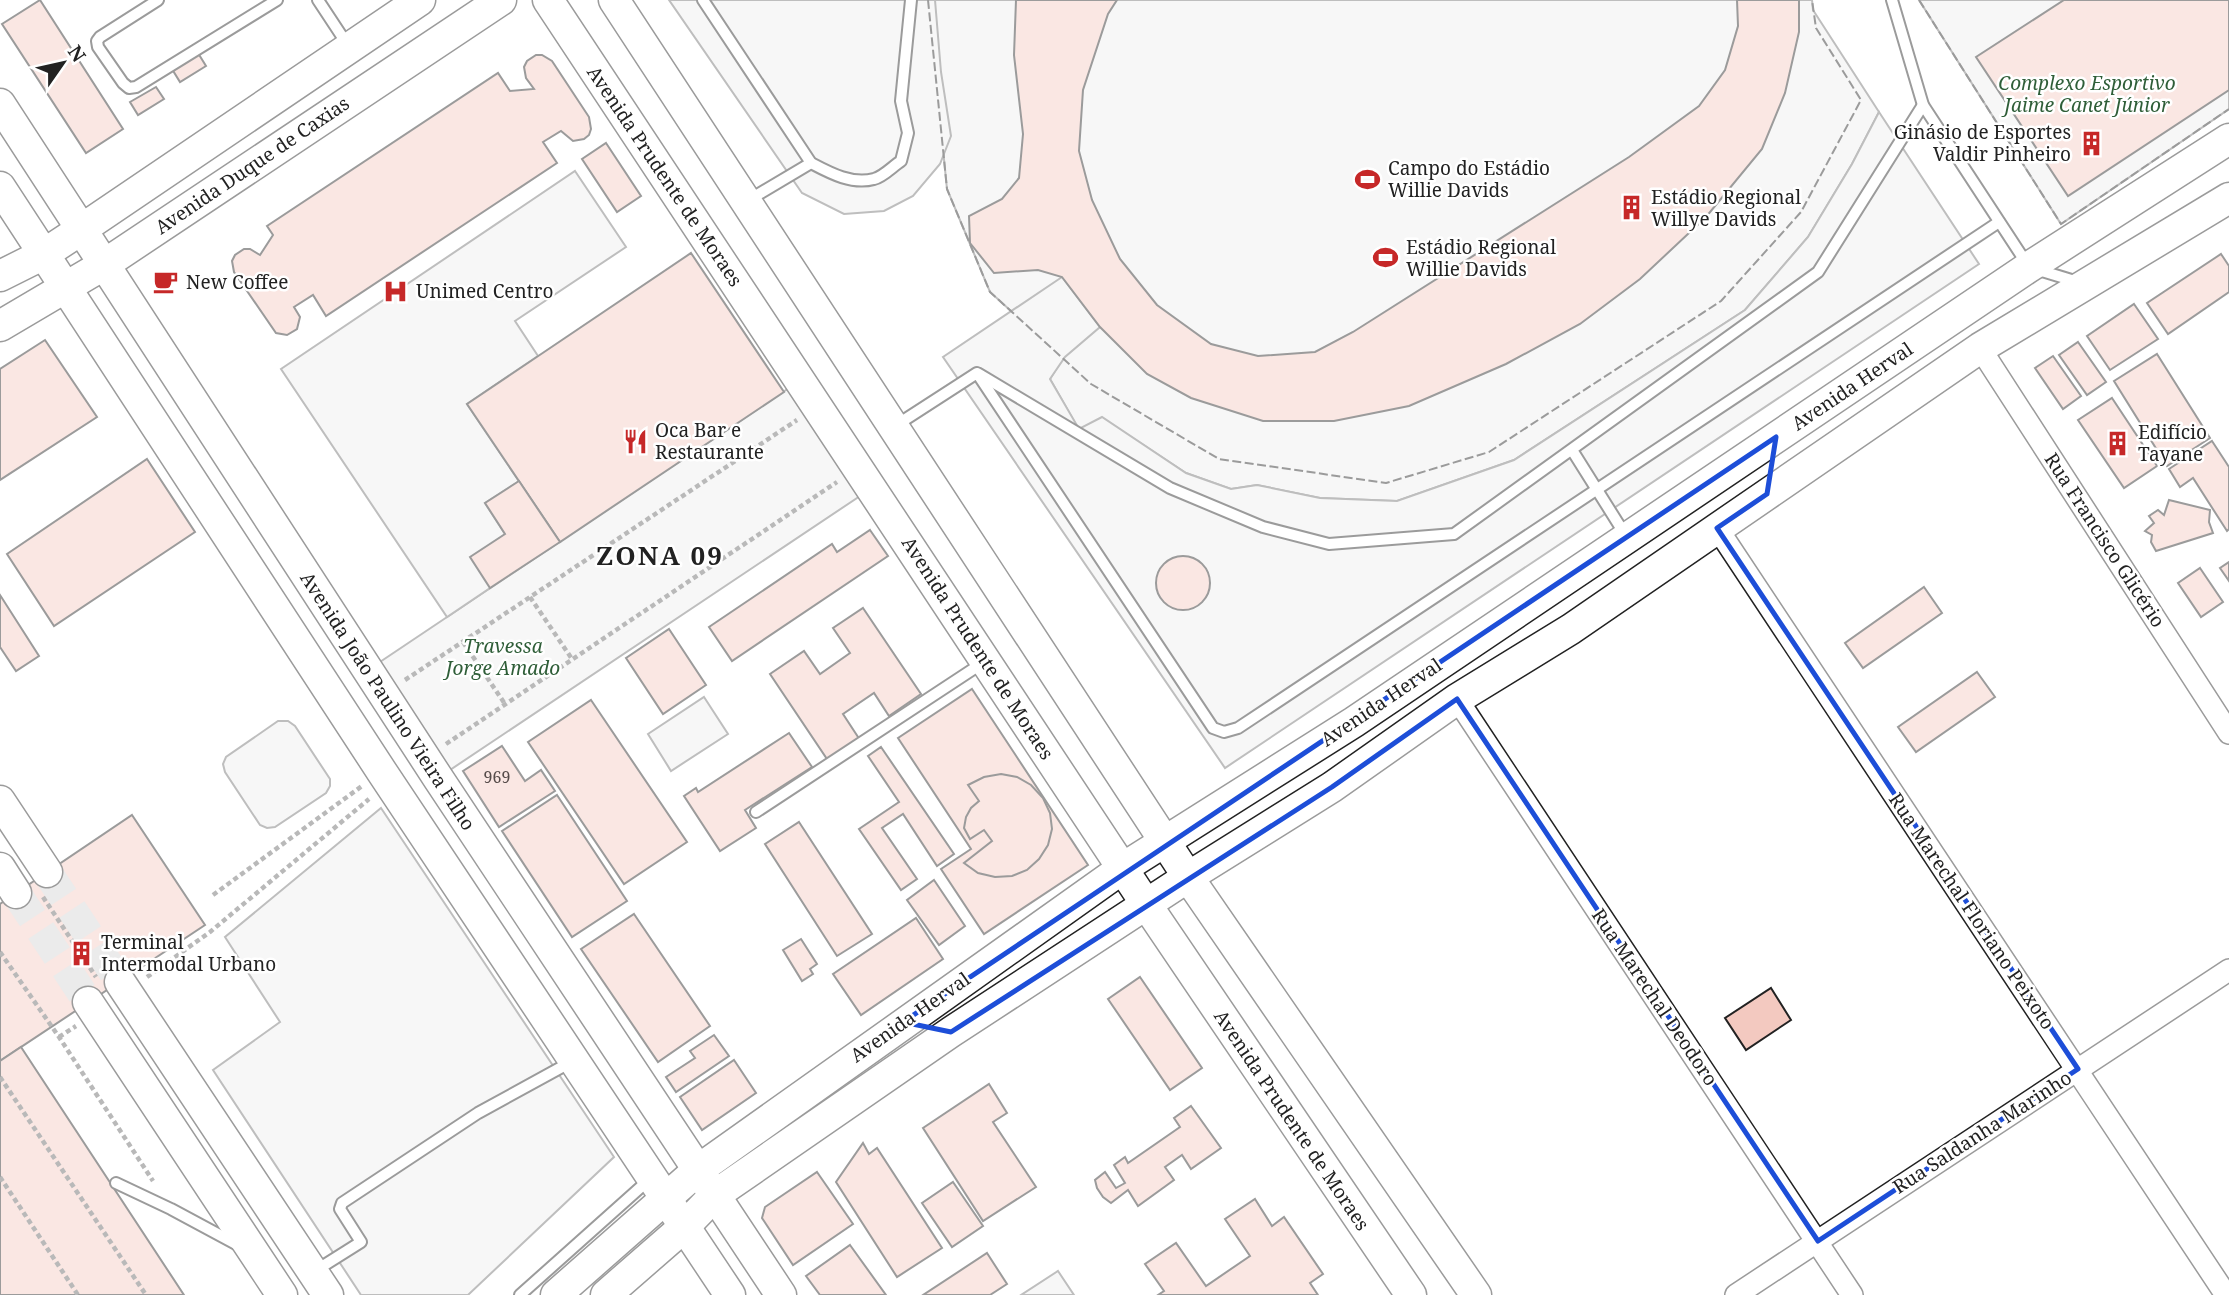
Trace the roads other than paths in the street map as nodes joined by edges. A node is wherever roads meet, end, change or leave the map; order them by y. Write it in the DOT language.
graph roads {
  1 [pos="158,0"];
  2 [pos="277,0"];
  3 [pos="318,0"];
  4 [pos="420,0"];
  5 [pos="501,0"];
  6 [pos="548,0"];
  7 [pos="614,0"];
  8 [pos="703,0"];
  9 [pos="911,0"];
  10 [pos="1892,0"];
  11 [pos="349,48"];
  12 [pos="0,104"];
  13 [pos="1923,105"];
  14 [pos="2229,139"];
  15 [pos="811,163"];
  16 [pos="0,187"];
  17 [pos="2229,198"];
  18 [pos="747,201"];
  19 [pos="1999,222"];
  20 [pos="82,229"];
  21 [pos="44,254"];
  22 [pos="105,264"];
  23 [pos="2029,267"];
  24 [pos="0,276"];
  25 [pos="2085,285"];
  26 [pos="67,288"];
  27 [pos="0,326"];
  28 [pos="1980,348"];
  29 [pos="977,373"];
  30 [pos="895,426"];
  31 [pos="1776,437"];
  32 [pos="1572,450"];
  33 [pos="1598,489"];
  34 [pos="1768,494"];
  35 [pos="1717,528"];
  36 [pos="1627,538"];
  37 [pos="1496,625"];
  38 [pos="1571,629"];
  39 [pos="986,660"];
  40 [pos="1457,699"];
  41 [pos="1353,722"];
  42 [pos="2229,733"];
  43 [pos="1332,787"];
  44 [pos="0,802"];
  45 [pos="755,813"];
  46 [pos="1167,842"];
  47 [pos="0,868"];
  48 [pos="1123,868"];
  49 [pos="47,872"];
  50 [pos="1188,877"];
  51 [pos="16,893"];
  52 [pos="1146,904"];
  53 [pos="2229,970"];
  54 [pos="123,987"];
  55 [pos="92,1008"];
  56 [pos="903,1022"];
  57 [pos="951,1032"];
  58 [pos="573,1061"];
  59 [pos="2078,1069"];
  60 [pos="670,1179"];
  61 [pos="116,1183"];
  62 [pos="715,1195"];
  63 [pos="684,1227"];
  64 [pos="1818,1241"];
  65 [pos="254,1254"];
  66 [pos="321,1284"];
  67 [pos="282,1295"];
  68 [pos="520,1295"];
  69 [pos="556,1295"];
  70 [pos="606,1295"];
  71 [pos="730,1295"];
  72 [pos="781,1295"];
  73 [pos="1411,1295"];
  74 [pos="1476,1295"];
  75 [pos="1736,1295"];
  76 [pos="1852,1295"];
  77 [pos="2226,1295"];
  1 -- 2 [label="lane"];
  3 -- 11 [label="lane"];
  4 -- 11 [label="main road"];
  5 -- 22 [label="main road, Avenida Duque de Caxias"];
  6 -- 39 [label="main road, Avenida Prudente de Moraes"];
  7 -- 18 [label="main road"];
  8 -- 15 [label="lane"];
  9 -- 15 [label="lane"];
  10 -- 13 [label="lane"];
  11 -- 20 [label="main road"];
  12 -- 20 [label="main road, Avenida João Paulino Vieira Filho"];
  13 -- 19 [label="lane"];
  13 -- 32 [label="lane"];
  14 -- 23 [label="main road, Avenida Herval"];
  15 -- 18 [label="lane"];
  16 -- 21 [label="main road, Avenida João Paulino Vieira Filho"];
  17 -- 25 [label="main road, Avenida Herval"];
  18 -- 30 [label="main road"];
  19 -- 23 [label="lane"];
  19 -- 33 [label="lane"];
  20 -- 21 [label="main road"];
  20 -- 22 [label="main road, Avenida João Paulino Vieira Filho"];
  21 -- 24 [label="main road"];
  21 -- 26 [label="main road, Avenida João Paulino Vieira Filho"];
  22 -- 26 [label="main road, Avenida Duque de Caxias"];
  22 -- 60 [label="main road, Avenida João Paulino Vieira Filho"];
  23 -- 25 [label="lane"];
  23 -- 31 [label="main road, Avenida Herval"];
  25 -- 28 [label="main road, Avenida Herval"];
  26 -- 27 [label="main road, Avenida Duque de Caxias"];
  26 -- 58 [label="main road, Avenida João Paulino Vieira Filho"];
  28 -- 34 [label="main road, Avenida Herval"];
  28 -- 42 [label="street, Rua Francisco Glicério"];
  29 -- 30 [label="lane"];
  29 -- 32 [label="lane"];
  29 -- 33 [label="lane"];
  30 -- 46 [label="main road"];
  31 -- 34 [label="main road"];
  31 -- 36 [label="main road, Avenida Herval"];
  32 -- 33 [label="lane"];
  33 -- 36 [label="lane"];
  34 -- 35 [label="main road, Avenida Herval"];
  35 -- 38 [label="main road, Avenida Herval"];
  35 -- 59 [label="street, Rua Marechal Floriano Peixoto"];
  36 -- 37 [label="main road, Avenida Herval"];
  37 -- 38 [label="main road"];
  37 -- 41 [label="main road, Avenida Herval"];
  38 -- 40 [label="main road, Avenida Herval"];
  39 -- 45 [label="lane"];
  39 -- 48 [label="main road, Avenida Prudente de Moraes"];
  40 -- 43 [label="main road, Avenida Herval"];
  40 -- 64 [label="street, Rua Marechal Deodoro"];
  41 -- 43 [label="main road"];
  41 -- 46 [label="main road, Avenida Herval"];
  43 -- 50 [label="main road, Avenida Herval"];
  44 -- 49 [label="main road"];
  46 -- 48 [label="main road, Avenida Herval"];
  46 -- 50 [label="main road"];
  47 -- 51 [label="main road"];
  48 -- 52 [label="main road, Avenida Prudente de Moraes"];
  48 -- 56 [label="main road, Avenida Herval"];
  50 -- 52 [label="main road, Avenida Herval"];
  50 -- 74 [label="main road"];
  52 -- 57 [label="main road, Avenida Herval"];
  52 -- 73 [label="main road, Avenida Prudente de Moraes"];
  53 -- 59 [label="street, Rua Saldanha Marinho"];
  54 -- 66 [label="main road"];
  55 -- 65 [label="main road"];
  56 -- 57 [label="main road"];
  56 -- 60 [label="main road, Avenida Herval"];
  57 -- 62 [label="main road, Avenida Herval"];
  58 -- 60 [label="main road, Avenida João Paulino Vieira Filho"];
  58 -- 66 [label="lane"];
  59 -- 64 [label="street, Rua Saldanha Marinho"];
  59 -- 77 [label="street, Rua Marechal Floriano Peixoto"];
  60 -- 62 [label="main road, Avenida João Paulino Vieira Filho"];
  60 -- 63 [label="main road, Avenida João Paulino Vieira Filho"];
  60 -- 68 [label="lane"];
  60 -- 69 [label="main road, Avenida Herval"];
  61 -- 65 [label="lane"];
  62 -- 63 [label="main road, Avenida Herval"];
  62 -- 72 [label="main road, Avenida João Paulino Vieira Filho"];
  63 -- 70 [label="main road, Avenida Herval"];
  63 -- 71 [label="main road, Avenida João Paulino Vieira Filho"];
  64 -- 75 [label="street, Rua Saldanha Marinho"];
  64 -- 76 [label="street, Rua Marechal Deodoro"];
  65 -- 67 [label="main road"];
}
